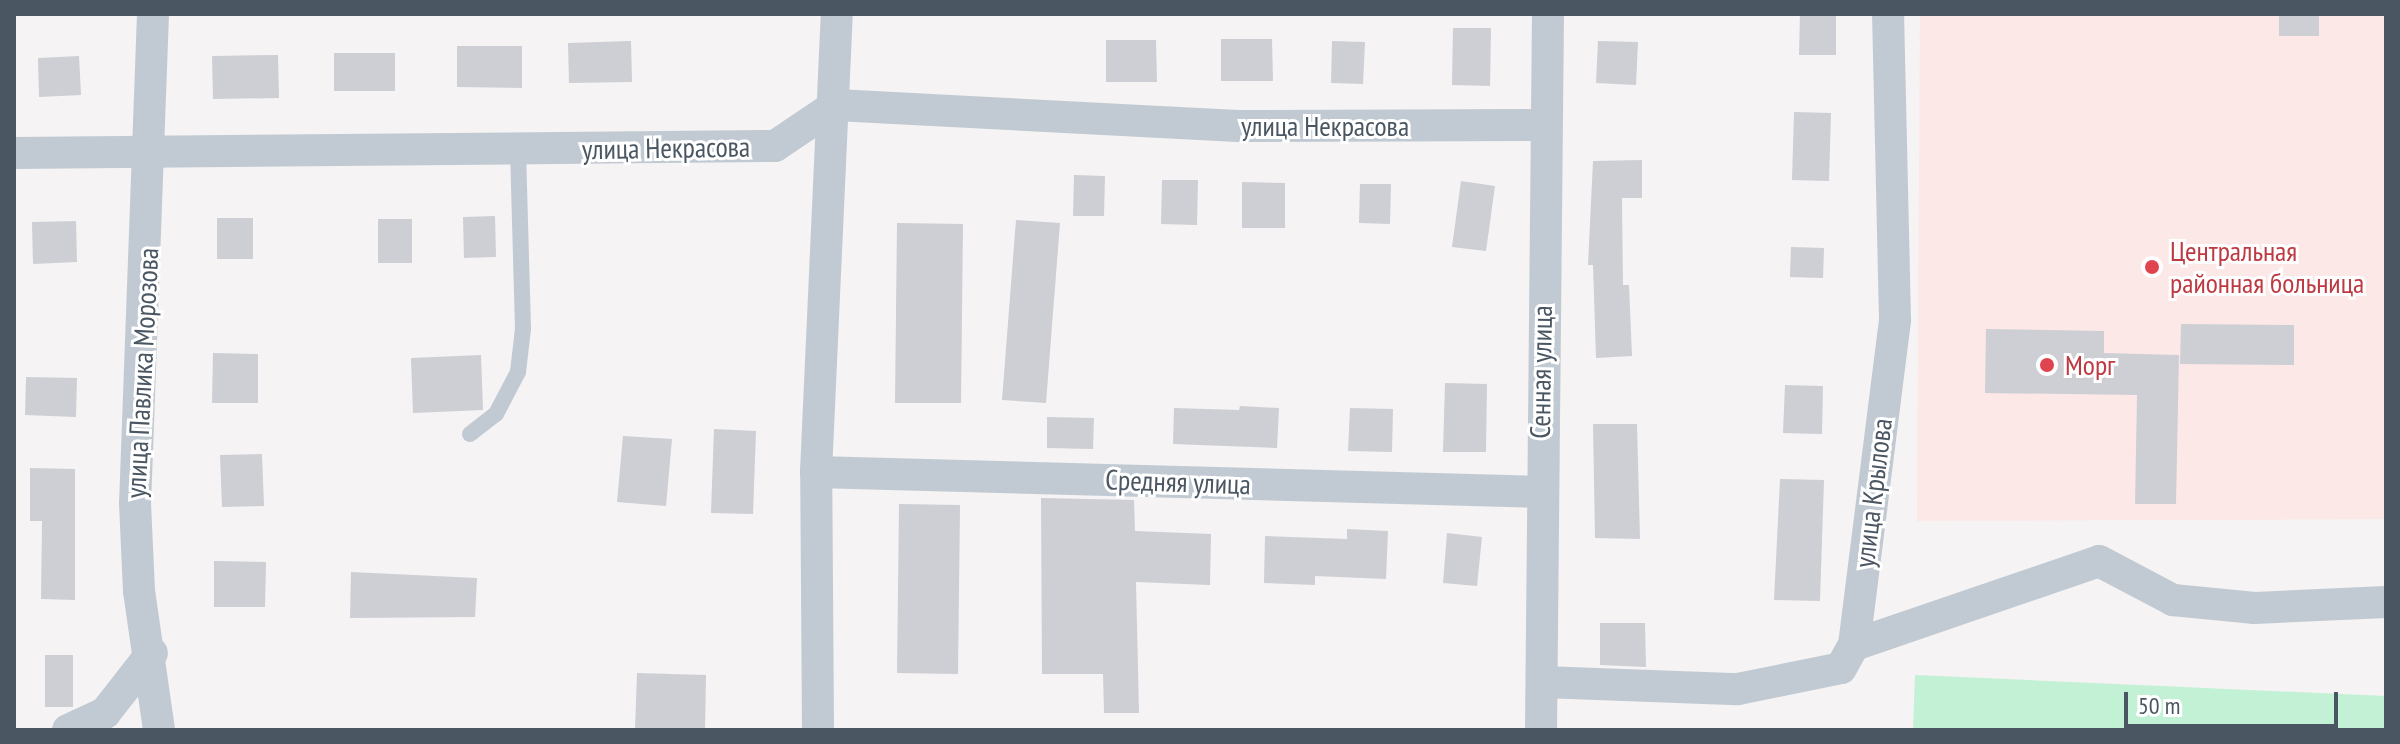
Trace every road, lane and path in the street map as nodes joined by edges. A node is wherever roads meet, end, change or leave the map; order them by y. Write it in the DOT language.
graph roads {
  1 [pos="153,14"];
  2 [pos="837,14"];
  3 [pos="1548,14"];
  4 [pos="1888,14"];
  5 [pos="836,105"];
  6 [pos="1546,125"];
  7 [pos="518,150"];
  8 [pos="14,153"];
  9 [pos="152,156"];
  10 [pos="470,434"];
  11 [pos="816,472"];
  12 [pos="1540,492"];
  13 [pos="2386,602"];
  14 [pos="1854,645"];
  15 [pos="152,653"];
  16 [pos="1543,682"];
  17 [pos="68,730"];
  18 [pos="116,730"];
  19 [pos="159,730"];
  20 [pos="818,730"];
  21 [pos="1541,730"];
  1 -- 9 [label="street, улица Павлика Морозова"];
  2 -- 5 [label="street"];
  3 -- 6 [label="street, Сенная улица"];
  4 -- 14 [label="street, улица Крылова"];
  5 -- 6 [label="street, улица Некрасова"];
  5 -- 7 [label="street, улица Некрасова"];
  5 -- 11 [label="street"];
  6 -- 12 [label="street, Сенная улица"];
  7 -- 9 [label="street, улица Некрасова"];
  7 -- 10 [label="lane"];
  8 -- 9 [label="street, улица Некрасова"];
  9 -- 15 [label="street, улица Павлика Морозова"];
  11 -- 12 [label="street, Средняя улица"];
  11 -- 20 [label="street"];
  12 -- 16 [label="street, Сенная улица"];
  13 -- 14 [label="street"];
  14 -- 16 [label="street"];
  15 -- 17 [label="street"];
  15 -- 18 [label="street"];
  15 -- 19 [label="street, улица Павлика Морозова"];
  16 -- 21 [label="street, Сенная улица"];
}
